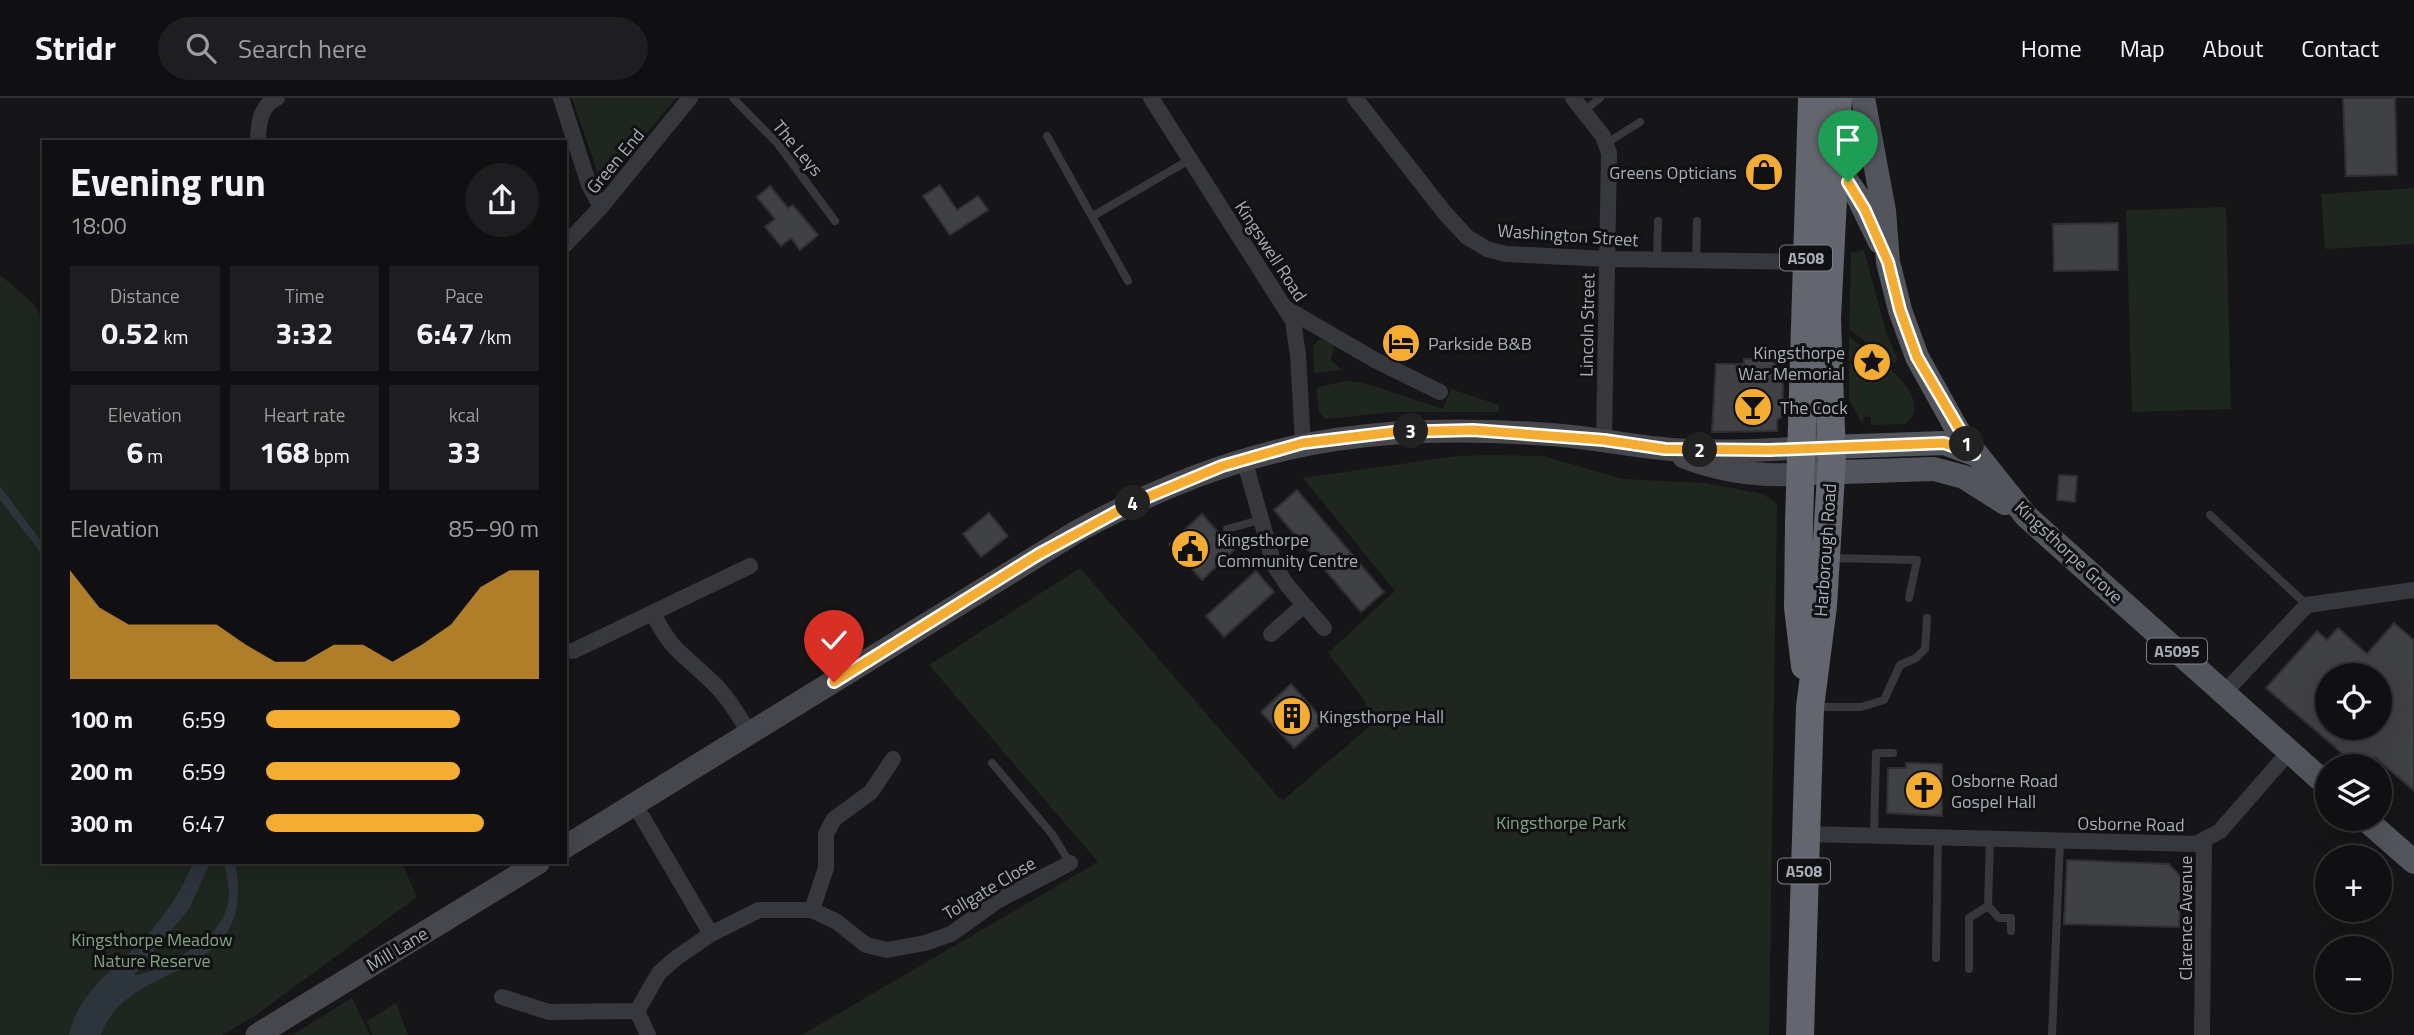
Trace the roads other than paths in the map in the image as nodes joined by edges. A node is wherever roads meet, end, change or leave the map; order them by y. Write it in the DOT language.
graph roads {
  1 [pos="277,98"];
  2 [pos="561,98"];
  3 [pos="690,98"];
  4 [pos="733,98"];
  5 [pos="1151,98"];
  6 [pos="1356,98"];
  7 [pos="1573,98"];
  8 [pos="1600,98"];
  9 [pos="1838,98"];
  10 [pos="1863,98"];
  11 [pos="1812,107"];
  12 [pos="1584,111"];
  13 [pos="1640,122"];
  14 [pos="1047,136"];
  15 [pos="258,140"];
  16 [pos="1607,143"];
  17 [pos="1189,160"];
  18 [pos="1833,162"];
  19 [pos="1609,173"];
  20 [pos="1631,174"];
  21 [pos="1656,174"];
  22 [pos="1677,174"];
  23 [pos="601,207"];
  24 [pos="1093,216"];
  25 [pos="835,221"];
  26 [pos="1658,221"];
  27 [pos="1697,221"];
  28 [pos="567,243"];
  29 [pos="1608,259"];
  30 [pos="1657,260"];
  31 [pos="1696,260"];
  32 [pos="1806,262"];
  33 [pos="1888,262"];
  34 [pos="1128,281"];
  35 [pos="1287,309"];
  36 [pos="1440,392"];
  37 [pos="1801,419"];
  38 [pos="1604,434"];
  39 [pos="1303,443"];
  40 [pos="1665,449"];
  41 [pos="1974,454"];
  42 [pos="1244,458"];
  43 [pos="1815,458"];
  44 [pos="2210,515"];
  45 [pos="2026,516"];
  46 [pos="1260,520"];
  47 [pos="1227,530"];
  48 [pos="1825,558"];
  49 [pos="750,566"];
  50 [pos="2414,590"];
  51 [pos="1909,598"];
  52 [pos="1304,605"];
  53 [pos="2307,605"];
  54 [pos="653,613"];
  55 [pos="1927,618"];
  56 [pos="1324,628"];
  57 [pos="1271,634"];
  58 [pos="573,651"];
  59 [pos="2224,693"];
  60 [pos="1810,707"];
  61 [pos="750,734"];
  62 [pos="2289,752"];
  63 [pos="1893,753"];
  64 [pos="893,759"];
  65 [pos="992,763"];
  66 [pos="2315,775"];
  67 [pos="635,805"];
  68 [pos="2379,831"];
  69 [pos="1806,834"];
  70 [pos="1874,836"];
  71 [pos="1938,838"];
  72 [pos="1990,839"];
  73 [pos="2060,841"];
  74 [pos="2204,842"];
  75 [pos="567,845"];
  76 [pos="2414,862"];
  77 [pos="1070,863"];
  78 [pos="535,864"];
  79 [pos="1988,906"];
  80 [pos="812,910"];
  81 [pos="2011,930"];
  82 [pos="711,934"];
  83 [pos="1936,958"];
  84 [pos="1969,969"];
  85 [pos="502,997"];
  86 [pos="637,1011"];
  87 [pos="257,1035"];
  88 [pos="648,1035"];
  89 [pos="1800,1035"];
  90 [pos="2052,1035"];
  91 [pos="2203,1035"];
  1 -- 15 [label="street"];
  2 -- 23 [label="street"];
  3 -- 23 [label="street, Green End"];
  4 -- 25 [label="lane, The Leys"];
  5 -- 17 [label="street, Kingswell Road"];
  6 -- 29 [label="street, Washington Street"];
  7 -- 12 [label="street"];
  8 -- 12 [label="lane"];
  9 -- 18 [label="highway, Harborough Road / A508"];
  10 -- 33 [label="main road, Kingsthorpe Grove / A5095"];
  11 -- 18 [label="main road, Kingsthorpe Grove / A5095"];
  11 -- 32 [label="highway, Harborough Road / A508"];
  12 -- 16 [label="street"];
  13 -- 16 [label="lane"];
  14 -- 24 [label="lane"];
  16 -- 19 [label="street, Lincoln Street"];
  17 -- 24 [label="lane"];
  17 -- 35 [label="street, Kingswell Road"];
  18 -- 33 [label="main road, Kingsthorpe Grove / A5095"];
  18 -- 43 [label="highway, Harborough Road / A508"];
  19 -- 20 [label="lane"];
  19 -- 29 [label="street, Lincoln Street"];
  21 -- 22 [label="lane"];
  23 -- 28 [label="street, Green End"];
  24 -- 34 [label="lane"];
  26 -- 30 [label="lane"];
  27 -- 31 [label="lane"];
  29 -- 30 [label="street, Washington Street"];
  29 -- 38 [label="street, Lincoln Street"];
  30 -- 31 [label="street, Washington Street"];
  31 -- 32 [label="street, Washington Street"];
  32 -- 37 [label="highway, Harborough Road / A508"];
  33 -- 41 [label="main road, Kingsthorpe Grove / A5095"];
  35 -- 36 [label="street"];
  35 -- 39 [label="street, Kingswell Road"];
  37 -- 38 [label="street"];
  37 -- 43 [label="highway, Harborough Road / A508"];
  38 -- 39 [label="street"];
  38 -- 40 [label="street"];
  39 -- 42 [label="street"];
  40 -- 43 [label="street"];
  40 -- 43 [label="street"];
  41 -- 43 [label="main road"];
  41 -- 45 [label="main road, Kingsthorpe Grove / A5095"];
  42 -- 46 [label="street"];
  42 -- 61 [label="street"];
  43 -- 45 [label="main road, A5095"];
  43 -- 48 [label="highway, Harborough Road / A508"];
  43 -- 60 [label="highway, Harborough Road / A508"];
  44 -- 53 [label="lane"];
  45 -- 59 [label="main road, Kingsthorpe Grove / A5095"];
  46 -- 47 [label="lane"];
  46 -- 52 [label="street"];
  48 -- 51 [label="lane"];
  48 -- 60 [label="highway, Harborough Road / A508"];
  49 -- 54 [label="street"];
  50 -- 53 [label="street"];
  52 -- 56 [label="street"];
  52 -- 57 [label="street"];
  53 -- 59 [label="street"];
  54 -- 58 [label="street"];
  54 -- 61 [label="street"];
  55 -- 60 [label="lane"];
  59 -- 62 [label="main road, Kingsthorpe Grove / A5095"];
  60 -- 69 [label="highway, Harborough Road / A508"];
  61 -- 67 [label="street"];
  62 -- 66 [label="main road, Kingsthorpe Grove / A5095"];
  62 -- 74 [label="street, Clarence Avenue"];
  63 -- 70 [label="lane"];
  64 -- 80 [label="street"];
  65 -- 77 [label="lane"];
  67 -- 75 [label="street"];
  67 -- 82 [label="street"];
  68 -- 76 [label="main road"];
  69 -- 70 [label="street, Osborne Road"];
  69 -- 89 [label="highway, Harborough Road / A508"];
  70 -- 71 [label="street, Osborne Road"];
  71 -- 72 [label="street, Osborne Road"];
  71 -- 83 [label="lane"];
  72 -- 73 [label="street, Osborne Road"];
  72 -- 79 [label="lane"];
  73 -- 74 [label="street, Osborne Road"];
  73 -- 90 [label="lane"];
  74 -- 91 [label="street, Clarence Avenue"];
  77 -- 80 [label="street, Tollgate Close"];
  78 -- 87 [label="street, Mill Lane"];
  79 -- 81 [label="lane"];
  79 -- 84 [label="lane"];
  80 -- 82 [label="street, Tollgate Close"];
  82 -- 86 [label="street, Tollgate Close"];
  85 -- 86 [label="street"];
  86 -- 88 [label="street"];
}
